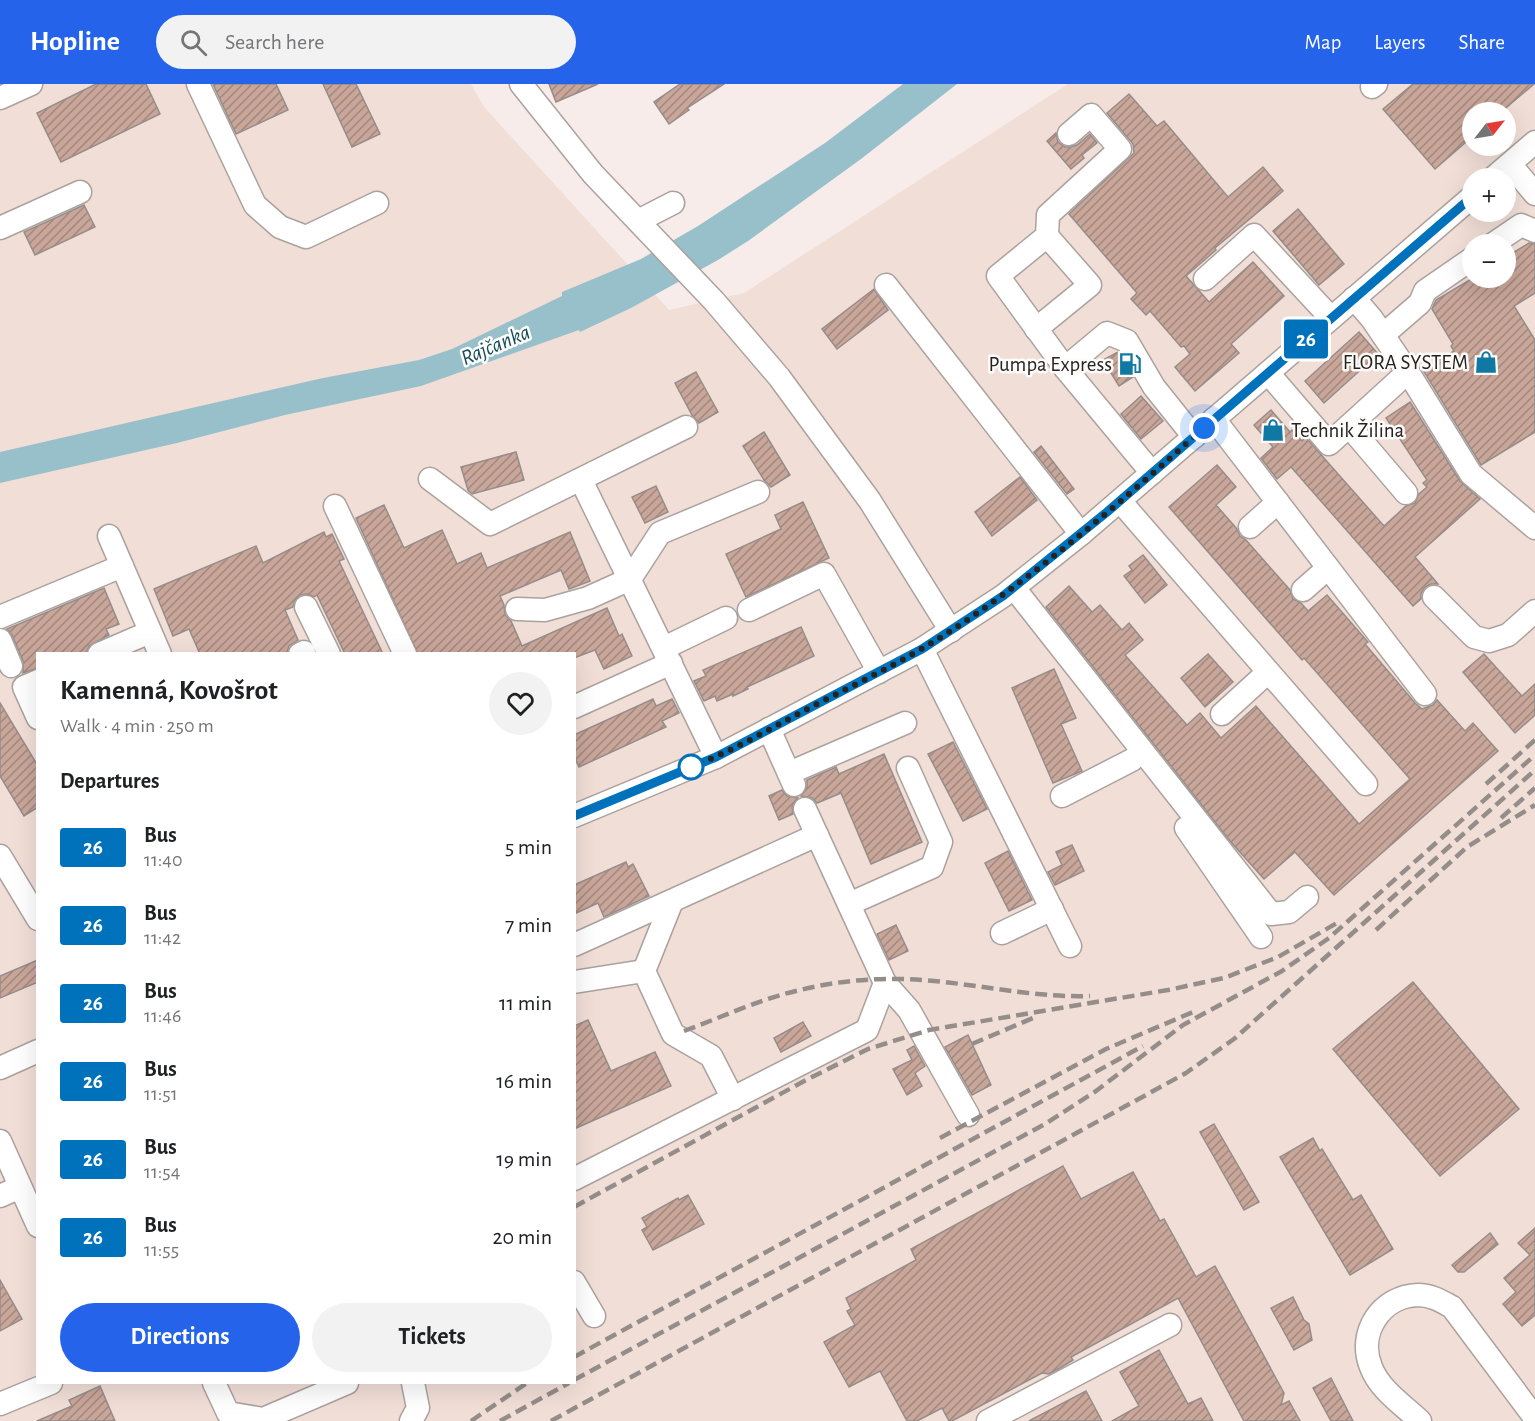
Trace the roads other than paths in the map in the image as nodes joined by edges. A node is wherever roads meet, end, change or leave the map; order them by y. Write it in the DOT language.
graph roads {
  1 [pos="31,84"];
  2 [pos="198,84"];
  3 [pos="521,84"];
  4 [pos="0,99"];
  5 [pos="1069,134"];
  6 [pos="1535,142"];
  7 [pos="1510,164"];
  8 [pos="1505,168"];
  9 [pos="80,192"];
  10 [pos="1535,194"];
  11 [pos="377,203"];
  12 [pos="673,203"];
  13 [pos="1462,205"];
  14 [pos="643,227"];
  15 [pos="0,228"];
  16 [pos="1047,236"];
  17 [pos="1462,266"];
  18 [pos="1205,279"];
  19 [pos="886,285"];
  20 [pos="1354,298"];
  21 [pos="1331,318"];
  22 [pos="1036,329"];
  23 [pos="1383,335"];
  24 [pos="1065,368"];
  25 [pos="1408,372"];
  26 [pos="1268,373"];
  27 [pos="1214,419"];
  28 [pos="1349,426"];
  29 [pos="687,427"];
  30 [pos="1194,438"];
  31 [pos="1152,473"];
  32 [pos="430,479"];
  33 [pos="581,480"];
  34 [pos="758,492"];
  35 [pos="1406,493"];
  36 [pos="1120,501"];
  37 [pos="1278,502"];
  38 [pos="335,506"];
  39 [pos="1250,527"];
  40 [pos="1535,528"];
  41 [pos="1081,534"];
  42 [pos="109,536"];
  43 [pos="122,566"];
  44 [pos="1328,568"];
  45 [pos="630,579"];
  46 [pos="1303,590"];
  47 [pos="1008,592"];
  48 [pos="1434,597"];
  49 [pos="306,607"];
  50 [pos="517,609"];
  51 [pos="749,610"];
  52 [pos="1535,611"];
  53 [pos="0,617"];
  54 [pos="726,618"];
  55 [pos="951,631"];
  56 [pos="150,632"];
  57 [pos="0,640"];
  58 [pos="922,649"];
  59 [pos="104,652"];
  60 [pos="159,652"];
  61 [pos="328,652"];
  62 [pos="404,652"];
  63 [pos="667,655"];
  64 [pos="11,666"];
  65 [pos="879,672"];
  66 [pos="1268,672"];
  67 [pos="36,682"];
  68 [pos="1425,694"];
  69 [pos="576,706"];
  70 [pos="36,714"];
  71 [pos="1222,714"];
  72 [pos="905,723"];
  73 [pos="769,729"];
  74 [pos="716,757"];
  75 [pos="1132,760"];
  76 [pos="908,768"];
  77 [pos="1366,784"];
  78 [pos="1062,795"];
  79 [pos="805,809"];
  80 [pos="576,815"];
  81 [pos="817,835"];
  82 [pos="0,856"];
  83 [pos="1307,897"];
  84 [pos="672,901"];
  85 [pos="849,904"];
  86 [pos="1052,909"];
  87 [pos="36,916"];
  88 [pos="1002,933"];
  89 [pos="1261,937"];
  90 [pos="576,944"];
  91 [pos="1071,946"];
  92 [pos="644,971"];
  93 [pos="576,982"];
  94 [pos="885,983"];
  95 [pos="36,1052"];
  96 [pos="0,1068"];
  97 [pos="733,1099"];
  98 [pos="968,1115"];
  99 [pos="0,1141"];
  100 [pos="576,1178"];
  101 [pos="10,1192"];
  102 [pos="36,1224"];
  103 [pos="576,1285"];
  104 [pos="594,1316"];
  105 [pos="1170,1325"];
  106 [pos="49,1384"];
  107 [pos="214,1384"];
  108 [pos="345,1384"];
  109 [pos="413,1384"];
  110 [pos="0,1404"];
  111 [pos="226,1417"];
  112 [pos="1535,1418"];
  113 [pos="411,1421"];
  114 [pos="988,1421"];
  115 [pos="1420,1421"];
  1 -- 4 [label="street"];
  2 -- 11 [label="street"];
  3 -- 14 [label="street"];
  5 -- 16 [label="street"];
  6 -- 7 [label="street"];
  7 -- 8 [label="street"];
  7 -- 10 [label="street"];
  9 -- 15 [label="street"];
  12 -- 14 [label="street"];
  13 -- 20 [label="street"];
  14 -- 55 [label="street"];
  16 -- 22 [label="street"];
  16 -- 22 [label="street"];
  17 -- 23 [label="street"];
  18 -- 21 [label="street"];
  19 -- 41 [label="street"];
  20 -- 21 [label="street"];
  20 -- 23 [label="street"];
  21 -- 26 [label="street"];
  22 -- 24 [label="street"];
  23 -- 25 [label="street"];
  24 -- 30 [label="street"];
  24 -- 31 [label="street"];
  25 -- 28 [label="street"];
  25 -- 40 [label="street"];
  26 -- 27 [label="street"];
  26 -- 28 [label="street"];
  27 -- 30 [label="street"];
  27 -- 37 [label="street"];
  28 -- 35 [label="street"];
  29 -- 33 [label="street"];
  30 -- 31 [label="street"];
  31 -- 36 [label="street"];
  32 -- 33 [label="street"];
  33 -- 45 [label="street"];
  34 -- 45 [label="street"];
  36 -- 41 [label="street"];
  36 -- 66 [label="street"];
  37 -- 39 [label="street"];
  37 -- 44 [label="street"];
  38 -- 62 [label="street"];
  41 -- 47 [label="street"];
  42 -- 43 [label="street"];
  43 -- 53 [label="street"];
  43 -- 56 [label="street"];
  44 -- 46 [label="street"];
  44 -- 68 [label="street"];
  45 -- 50 [label="street"];
  45 -- 63 [label="street"];
  47 -- 55 [label="street"];
  47 -- 75 [label="street"];
  47 -- 83 [label="street"];
  48 -- 52 [label="street"];
  49 -- 61 [label="street"];
  51 -- 65 [label="street"];
  54 -- 63 [label="street"];
  55 -- 58 [label="street"];
  56 -- 59 [label="street"];
  56 -- 60 [label="street"];
  57 -- 64 [label="street"];
  58 -- 65 [label="street"];
  58 -- 86 [label="street"];
  63 -- 69 [label="street"];
  63 -- 74 [label="street"];
  65 -- 73 [label="street"];
  66 -- 71 [label="street"];
  66 -- 77 [label="street"];
  67 -- 70 [label="street"];
  72 -- 73 [label="street"];
  73 -- 74 [label="street"];
  74 -- 80 [label="street"];
  75 -- 78 [label="street"];
  75 -- 89 [label="street"];
  76 -- 85 [label="street"];
  79 -- 81 [label="street"];
  81 -- 84 [label="street"];
  81 -- 85 [label="street"];
  82 -- 87 [label="street"];
  84 -- 90 [label="street"];
  84 -- 92 [label="street"];
  85 -- 94 [label="street"];
  86 -- 88 [label="street"];
  86 -- 91 [label="street"];
  92 -- 93 [label="street"];
  92 -- 97 [label="street"];
  94 -- 97 [label="street"];
  94 -- 98 [label="street"];
  95 -- 96 [label="street"];
  97 -- 100 [label="street"];
  99 -- 101 [label="street"];
  101 -- 102 [label="street"];
  103 -- 104 [label="street"];
  105 -- 114 [label="street"];
  106 -- 110 [label="street"];
  107 -- 111 [label="street"];
  108 -- 111 [label="street"];
  109 -- 113 [label="street"];
  112 -- 115 [label="street"];
}
